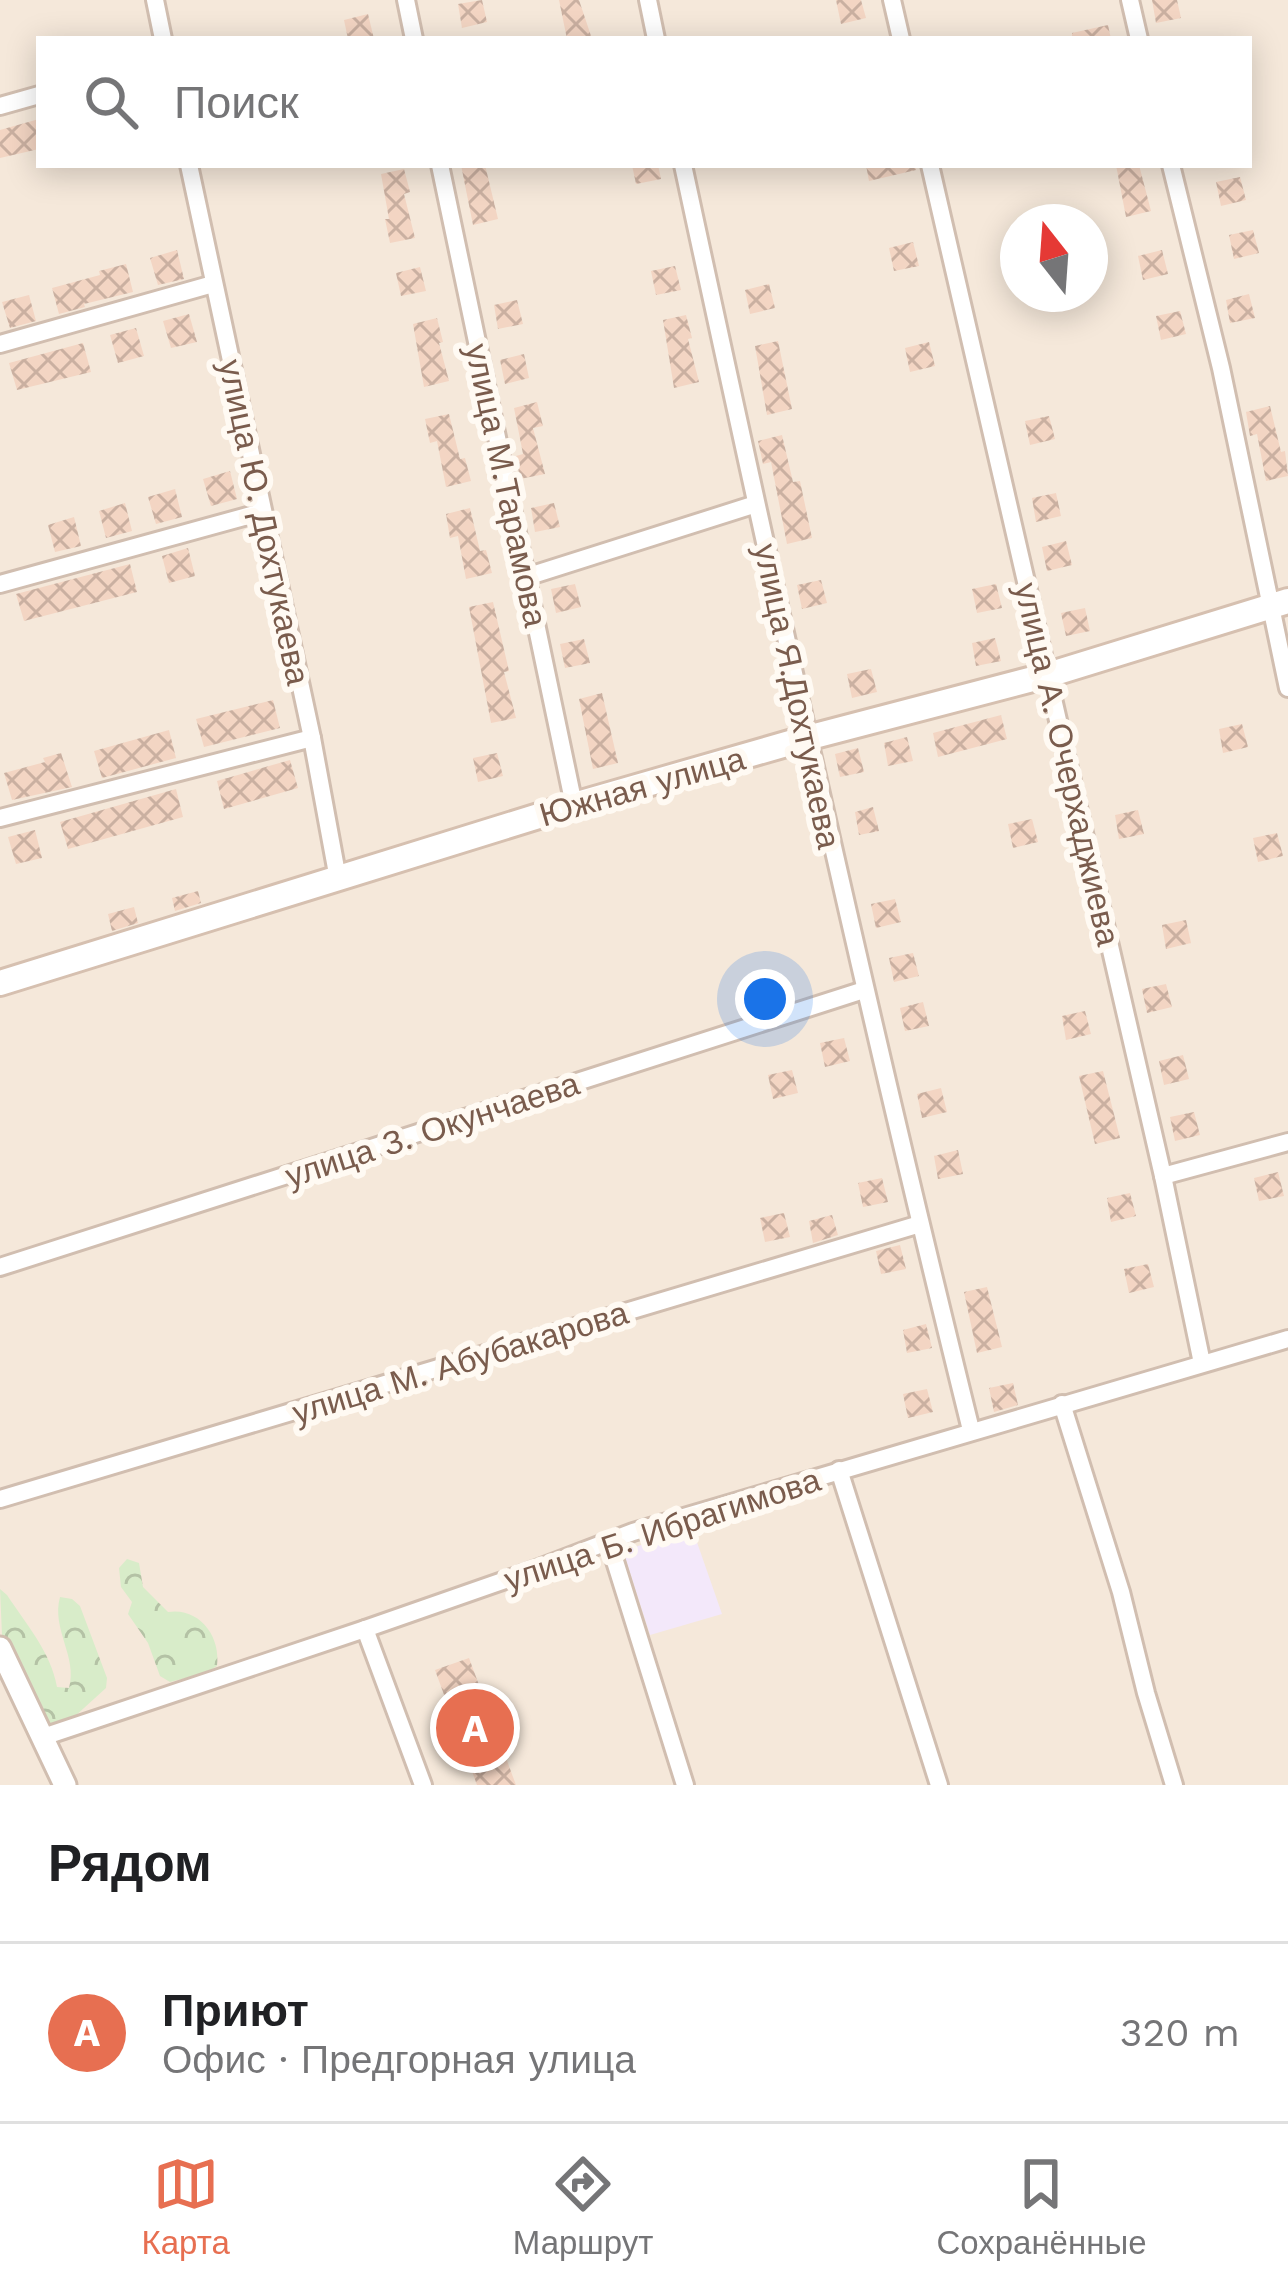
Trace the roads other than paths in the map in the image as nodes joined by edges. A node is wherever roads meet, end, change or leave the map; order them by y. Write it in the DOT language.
graph roads {
  1 [pos="155,0"];
  2 [pos="406,0"];
  3 [pos="648,0"];
  4 [pos="892,0"];
  5 [pos="1130,0"];
  6 [pos="162,36"];
  7 [pos="413,36"];
  8 [pos="655,36"];
  9 [pos="900,36"];
  10 [pos="1138,36"];
  11 [pos="36,96"];
  12 [pos="0,106"];
  13 [pos="190,168"];
  14 [pos="441,168"];
  15 [pos="684,168"];
  16 [pos="931,168"];
  17 [pos="1172,168"];
  18 [pos="213,284"];
  19 [pos="0,344"];
  20 [pos="756,504"];
  21 [pos="262,512"];
  22 [pos="526,577"];
  23 [pos="0,584"];
  24 [pos="1280,603"];
  25 [pos="1048,676"];
  26 [pos="1288,688"];
  27 [pos="312,737"];
  28 [pos="807,738"];
  29 [pos="574,805"];
  30 [pos="0,818"];
  31 [pos="338,879"];
  32 [pos="0,982"];
  33 [pos="864,990"];
  34 [pos="1288,1142"];
  35 [pos="1162,1176"];
  36 [pos="920,1225"];
  37 [pos="0,1268"];
  38 [pos="1288,1339"];
  39 [pos="1202,1364"];
  40 [pos="1062,1404"];
  41 [pos="971,1430"];
  42 [pos="839,1470"];
  43 [pos="0,1499"];
  44 [pos="609,1542"];
  45 [pos="365,1630"];
  46 [pos="0,1648"];
  47 [pos="5,1672"];
  48 [pos="43,1737"];
  49 [pos="65,1785"];
  50 [pos="423,1785"];
  51 [pos="685,1785"];
  52 [pos="939,1785"];
  53 [pos="1174,1785"];
  1 -- 6 [label="street"];
  2 -- 7 [label="street"];
  3 -- 8 [label="street"];
  4 -- 9 [label="street"];
  5 -- 10 [label="street"];
  11 -- 12 [label="street"];
  13 -- 18 [label="street, улица Ю. Дохтукаева"];
  14 -- 22 [label="street, улица М.Тарамова"];
  15 -- 20 [label="street, улица Я.Дохтукаева"];
  16 -- 25 [label="street, улица А. Очерхаджиева"];
  17 -- 24 [label="street"];
  18 -- 19 [label="street"];
  18 -- 21 [label="street, улица Ю. Дохтукаева"];
  20 -- 22 [label="street"];
  20 -- 28 [label="street, улица Я.Дохтукаева"];
  21 -- 23 [label="street"];
  21 -- 27 [label="street, улица Ю. Дохтукаева"];
  22 -- 29 [label="street, улица М.Тарамова"];
  24 -- 25 [label="main road, Южная улица"];
  24 -- 26 [label="street"];
  25 -- 28 [label="main road, Южная улица"];
  25 -- 35 [label="street, улица А. Очерхаджиева"];
  27 -- 30 [label="street"];
  27 -- 31 [label="street, улица Ю. Дохтукаева"];
  28 -- 29 [label="main road, Южная улица"];
  28 -- 33 [label="street, улица Я.Дохтукаева"];
  29 -- 31 [label="main road, Южная улица"];
  31 -- 32 [label="main road, Южная улица"];
  33 -- 36 [label="street, улица Я.Дохтукаева"];
  33 -- 37 [label="street, улица З. Окунчаева"];
  34 -- 35 [label="street"];
  35 -- 39 [label="street, улица А. Очерхаджиева"];
  36 -- 41 [label="street, улица Я.Дохтукаева"];
  36 -- 43 [label="street, улица М. Абубакарова"];
  38 -- 39 [label="street, улица Б. Ибрагимова"];
  39 -- 40 [label="street, улица Б. Ибрагимова"];
  40 -- 41 [label="street, улица Б. Ибрагимова"];
  40 -- 53 [label="street"];
  41 -- 42 [label="street, улица Б. Ибрагимова"];
  42 -- 44 [label="street, улица Б. Ибрагимова"];
  42 -- 52 [label="street"];
  44 -- 45 [label="street, улица Б. Ибрагимова"];
  44 -- 51 [label="street"];
  45 -- 48 [label="street, улица Б. Ибрагимова"];
  45 -- 50 [label="street"];
  46 -- 47 [label="street"];
  47 -- 48 [label="street"];
  48 -- 49 [label="street"];
}
